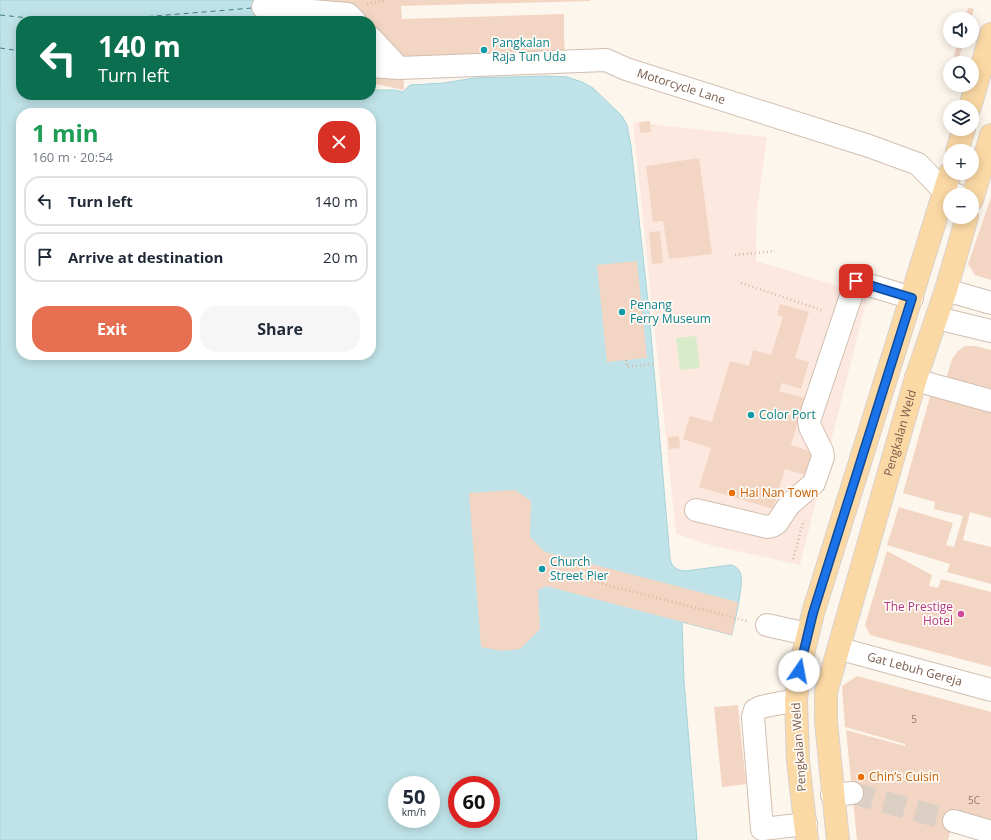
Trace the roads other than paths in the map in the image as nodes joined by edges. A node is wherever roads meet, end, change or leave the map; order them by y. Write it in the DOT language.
graph roads {
  1 [pos="263,7"];
  2 [pos="350,16"];
  3 [pos="991,34"];
  4 [pos="376,43"];
  5 [pos="376,66"];
  6 [pos="399,68"];
  7 [pos="972,100"];
  8 [pos="991,135"];
  9 [pos="950,186"];
  10 [pos="976,188"];
  11 [pos="965,224"];
  12 [pos="946,290"];
  13 [pos="912,298"];
  14 [pos="991,303"];
  15 [pos="937,318"];
  16 [pos="991,331"];
  17 [pos="916,378"];
  18 [pos="991,401"];
  19 [pos="696,510"];
  20 [pos="767,625"];
  21 [pos="807,634"];
  22 [pos="839,647"];
  23 [pos="991,690"];
  24 [pos="796,700"];
  25 [pos="954,821"];
  26 [pos="806,832"];
  27 [pos="991,832"];
  28 [pos="838,840"];
  1 -- 2 [label="street"];
  3 -- 7 [label="main road"];
  4 -- 6 [label="street"];
  5 -- 6 [label="street, Motorcycle Lane"];
  6 -- 9 [label="street, Motorcycle Lane"];
  8 -- 10 [label="main road"];
  9 -- 13 [label="main road, Pengkalan Weld"];
  11 -- 12 [label="main road, Pengkalan Weld"];
  12 -- 14 [label="street"];
  12 -- 15 [label="main road, Pengkalan Weld"];
  13 -- 19 [label="street"];
  13 -- 21 [label="main road, Pengkalan Weld"];
  15 -- 16 [label="street"];
  15 -- 17 [label="main road, Pengkalan Weld"];
  17 -- 18 [label="street"];
  17 -- 22 [label="main road, Pengkalan Weld"];
  20 -- 21 [label="street"];
  21 -- 24 [label="main road, Pengkalan Weld"];
  22 -- 23 [label="street, Gat Lebuh Gereja"];
  22 -- 28 [label="main road, Pengkalan Weld"];
  24 -- 26 [label="main road, Pengkalan Weld"];
  24 -- 26 [label="street"];
  25 -- 27 [label="street"];
}
